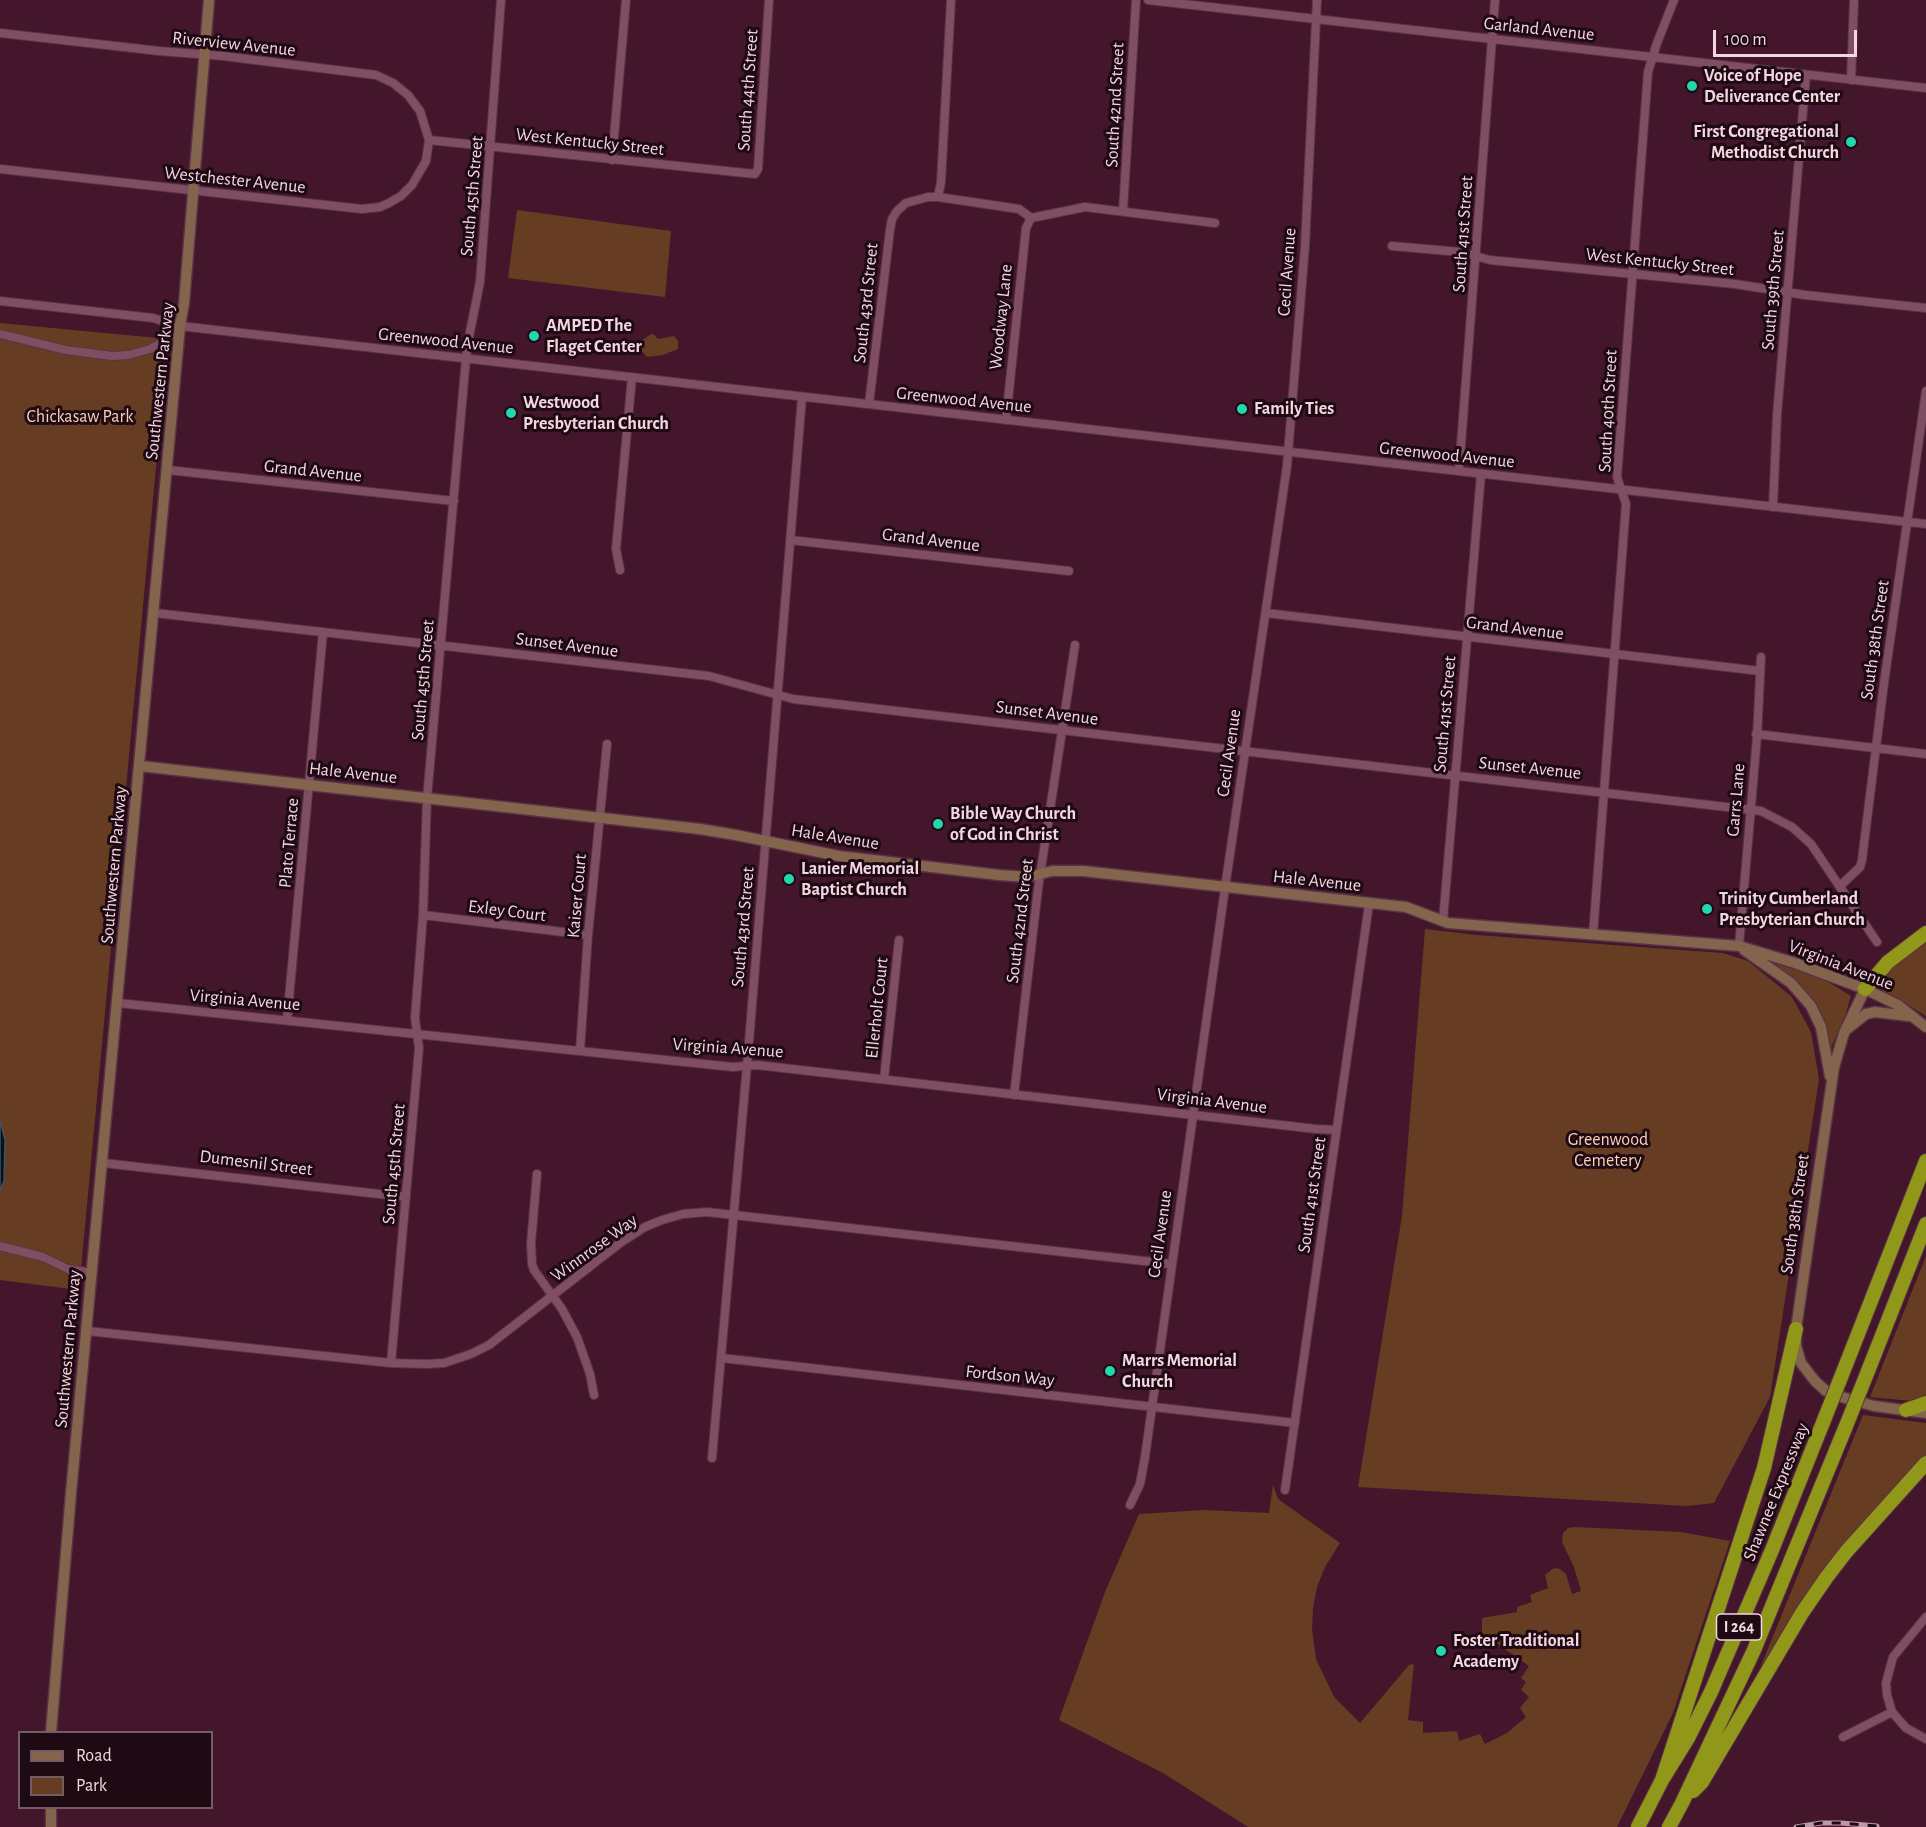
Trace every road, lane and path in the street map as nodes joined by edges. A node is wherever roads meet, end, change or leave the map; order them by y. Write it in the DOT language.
graph roads {
  1 [pos="209,0"];
  2 [pos="501,0"];
  3 [pos="626,0"];
  4 [pos="769,0"];
  5 [pos="951,0"];
  6 [pos="1136,0"];
  7 [pos="1148,0"];
  8 [pos="1317,0"];
  9 [pos="1495,0"];
  10 [pos="1674,0"];
  11 [pos="1854,0"];
  12 [pos="1316,20"];
  13 [pos="0,33"];
  14 [pos="1493,39"];
  15 [pos="205,55"];
  16 [pos="1652,57"];
  17 [pos="1806,75"];
  18 [pos="1851,80"];
  19 [pos="1926,88"];
  20 [pos="429,140"];
  21 [pos="491,147"];
  22 [pos="612,160"];
  23 [pos="0,169"];
  24 [pos="748,174"];
  25 [pos="193,191"];
  26 [pos="938,197"];
  27 [pos="1123,212"];
  28 [pos="1031,218"];
  29 [pos="1215,223"];
  30 [pos="1392,246"];
  31 [pos="1476,257"];
  32 [pos="1632,275"];
  33 [pos="1787,293"];
  34 [pos="0,301"];
  35 [pos="1926,309"];
  36 [pos="180,326"];
  37 [pos="0,334"];
  38 [pos="466,358"];
  39 [pos="632,377"];
  40 [pos="1926,391"];
  41 [pos="802,397"];
  42 [pos="869,404"];
  43 [pos="1006,420"];
  44 [pos="1288,452"];
  45 [pos="168,470"];
  46 [pos="1459,471"];
  47 [pos="1481,474"];
  48 [pos="1622,490"];
  49 [pos="454,501"];
  50 [pos="1773,507"];
  51 [pos="1906,522"];
  52 [pos="1926,524"];
  53 [pos="790,540"];
  54 [pos="620,570"];
  55 [pos="1069,571"];
  56 [pos="154,613"];
  57 [pos="1266,613"];
  58 [pos="323,632"];
  59 [pos="1467,638"];
  60 [pos="1075,645"];
  61 [pos="441,646"];
  62 [pos="1615,655"];
  63 [pos="1761,657"];
  64 [pos="1760,671"];
  65 [pos="777,694"];
  66 [pos="1062,730"];
  67 [pos="1756,734"];
  68 [pos="607,744"];
  69 [pos="1876,748"];
  70 [pos="1245,751"];
  71 [pos="1926,754"];
  72 [pos="140,766"];
  73 [pos="1455,775"];
  74 [pos="309,785"];
  75 [pos="1603,792"];
  76 [pos="428,798"];
  77 [pos="1751,809"];
  78 [pos="599,818"];
  79 [pos="765,841"];
  80 [pos="1041,874"];
  81 [pos="1840,886"];
  82 [pos="1225,888"];
  83 [pos="1369,904"];
  84 [pos="423,915"];
  85 [pos="1443,921"];
  86 [pos="1926,933"];
  87 [pos="588,935"];
  88 [pos="1593,935"];
  89 [pos="899,940"];
  90 [pos="1877,942"];
  91 [pos="1739,946"];
  92 [pos="1865,989"];
  93 [pos="118,1003"];
  94 [pos="1913,1017"];
  95 [pos="287,1020"];
  96 [pos="1926,1027"];
  97 [pos="1844,1033"];
  98 [pos="418,1035"];
  99 [pos="580,1050"];
  100 [pos="746,1066"];
  101 [pos="884,1079"];
  102 [pos="1831,1081"];
  103 [pos="1014,1095"];
  104 [pos="1193,1114"];
  105 [pos="1336,1130"];
  106 [pos="1926,1161"];
  107 [pos="102,1163"];
  108 [pos="537,1174"];
  109 [pos="406,1197"];
  110 [pos="734,1214"];
  111 [pos="1926,1224"];
  112 [pos="0,1246"];
  113 [pos="1172,1264"];
  114 [pos="92,1273"];
  115 [pos="553,1296"];
  116 [pos="1796,1329"];
  117 [pos="87,1330"];
  118 [pos="722,1358"];
  119 [pos="391,1363"];
  120 [pos="594,1395"];
  121 [pos="1926,1403"];
  122 [pos="1150,1407"];
  123 [pos="1906,1410"];
  124 [pos="1926,1413"];
  125 [pos="1295,1423"];
  126 [pos="712,1458"];
  127 [pos="1926,1463"];
  128 [pos="1285,1490"];
  129 [pos="1130,1506"];
  130 [pos="1926,1617"];
  131 [pos="1892,1712"];
  132 [pos="51,1731"];
  133 [pos="1843,1737"];
  134 [pos="1926,1738"];
  135 [pos="1662,1780"];
  136 [pos="1682,1803"];
  137 [pos="51,1809"];
  138 [pos="51,1827"];
  139 [pos="1638,1827"];
  140 [pos="1669,1827"];
  1 -- 15 [label="street, Southwestern Parkway"];
  2 -- 21 [label="street, South 45th Street"];
  3 -- 22 [label="street"];
  4 -- 24 [label="street, South 44th Street"];
  5 -- 26 [label="street"];
  6 -- 27 [label="street, South 42nd Street"];
  7 -- 12 [label="street, Garland Avenue"];
  8 -- 12 [label="street, Cecil Avenue"];
  9 -- 14 [label="street, South 41st Street"];
  10 -- 16 [label="street, South 40th Street"];
  11 -- 18 [label="street"];
  12 -- 14 [label="street, Garland Avenue"];
  12 -- 44 [label="street, Cecil Avenue"];
  13 -- 15 [label="street, Riverview Avenue"];
  14 -- 16 [label="street, Garland Avenue"];
  14 -- 31 [label="street, South 41st Street"];
  15 -- 20 [label="street, Riverview Avenue"];
  15 -- 25 [label="street, Southwestern Parkway"];
  16 -- 17 [label="street, Garland Avenue"];
  16 -- 32 [label="street, South 40th Street"];
  17 -- 18 [label="street, Garland Avenue"];
  17 -- 33 [label="street, South 39th Street"];
  18 -- 19 [label="street, Garland Avenue"];
  20 -- 21 [label="street, West Kentucky Street"];
  20 -- 25 [label="street, Westchester Avenue"];
  21 -- 22 [label="street, West Kentucky Street"];
  21 -- 38 [label="street, South 45th Street"];
  22 -- 24 [label="street, West Kentucky Street"];
  23 -- 25 [label="street, Westchester Avenue"];
  25 -- 36 [label="street, Southwestern Parkway"];
  26 -- 28 [label="street"];
  26 -- 42 [label="street, South 43rd Street"];
  27 -- 28 [label="street"];
  27 -- 29 [label="street"];
  28 -- 43 [label="street, Woodway Lane"];
  30 -- 31 [label="street, West Kentucky Street"];
  31 -- 32 [label="street, West Kentucky Street"];
  31 -- 46 [label="street, South 41st Street"];
  32 -- 33 [label="street, West Kentucky Street"];
  32 -- 48 [label="street, South 40th Street"];
  33 -- 35 [label="street, West Kentucky Street"];
  33 -- 50 [label="street, South 39th Street"];
  34 -- 36 [label="street, Greenwood Avenue"];
  36 -- 37 [label="street"];
  36 -- 38 [label="street, Greenwood Avenue"];
  36 -- 45 [label="street, Southwestern Parkway"];
  38 -- 39 [label="street, Greenwood Avenue"];
  38 -- 49 [label="street, South 45th Street"];
  39 -- 41 [label="street, Greenwood Avenue"];
  39 -- 54 [label="street"];
  40 -- 51 [label="street, South 38th Street"];
  41 -- 42 [label="street, Greenwood Avenue"];
  41 -- 53 [label="street, South 43rd Street"];
  42 -- 43 [label="street, Greenwood Avenue"];
  43 -- 44 [label="street, Greenwood Avenue"];
  44 -- 46 [label="street, Greenwood Avenue"];
  44 -- 57 [label="street, Cecil Avenue"];
  45 -- 49 [label="street, Grand Avenue"];
  45 -- 56 [label="street, Southwestern Parkway"];
  46 -- 47 [label="street, Greenwood Avenue"];
  47 -- 48 [label="street, Greenwood Avenue"];
  47 -- 59 [label="street, South 41st Street"];
  48 -- 50 [label="street, Greenwood Avenue"];
  48 -- 62 [label="street, South 40th Street"];
  49 -- 61 [label="street, South 45th Street"];
  50 -- 51 [label="street, Greenwood Avenue"];
  51 -- 52 [label="street, Greenwood Avenue"];
  51 -- 69 [label="street, South 38th Street"];
  53 -- 55 [label="street, Grand Avenue"];
  53 -- 65 [label="street, South 43rd Street"];
  56 -- 58 [label="street, Sunset Avenue"];
  56 -- 72 [label="street, Southwestern Parkway"];
  57 -- 59 [label="street, Grand Avenue"];
  57 -- 70 [label="street, Cecil Avenue"];
  58 -- 61 [label="street, Sunset Avenue"];
  58 -- 74 [label="street, Plato Terrace"];
  59 -- 62 [label="street, Grand Avenue"];
  59 -- 73 [label="street, South 41st Street"];
  60 -- 66 [label="street, South 42nd Street"];
  61 -- 65 [label="street, Sunset Avenue"];
  61 -- 76 [label="street, South 45th Street"];
  62 -- 64 [label="street, Grand Avenue"];
  62 -- 75 [label="street, South 40th Street"];
  63 -- 64 [label="street, Garrs Lane"];
  64 -- 67 [label="street, Garrs Lane"];
  65 -- 66 [label="street, Sunset Avenue"];
  65 -- 79 [label="street, South 43rd Street"];
  66 -- 70 [label="street, Sunset Avenue"];
  66 -- 80 [label="street, South 42nd Street"];
  67 -- 69 [label="street"];
  67 -- 77 [label="street, Garrs Lane"];
  68 -- 78 [label="street, Kaiser Court"];
  69 -- 71 [label="street"];
  69 -- 81 [label="street, South 38th Street"];
  70 -- 73 [label="street, Sunset Avenue"];
  70 -- 82 [label="street, Cecil Avenue"];
  72 -- 74 [label="street, Hale Avenue"];
  72 -- 93 [label="street, Southwestern Parkway"];
  73 -- 75 [label="street, Sunset Avenue"];
  73 -- 85 [label="street, South 41st Street"];
  74 -- 76 [label="street, Hale Avenue"];
  74 -- 95 [label="street, Plato Terrace"];
  75 -- 77 [label="street, Sunset Avenue"];
  75 -- 88 [label="street, South 40th Street"];
  76 -- 78 [label="street, Hale Avenue"];
  76 -- 84 [label="street, South 45th Street"];
  77 -- 81 [label="street, Sunset Avenue"];
  77 -- 91 [label="street, Garrs Lane"];
  78 -- 79 [label="street, Hale Avenue"];
  78 -- 87 [label="street, Kaiser Court"];
  79 -- 80 [label="street, Hale Avenue"];
  79 -- 100 [label="street, South 43rd Street"];
  80 -- 82 [label="street, Hale Avenue"];
  80 -- 103 [label="street, South 42nd Street"];
  81 -- 90 [label="street, Sunset Avenue"];
  82 -- 83 [label="street, Hale Avenue"];
  82 -- 104 [label="street, Cecil Avenue"];
  83 -- 85 [label="street, Hale Avenue"];
  83 -- 105 [label="street, South 41st Street"];
  84 -- 87 [label="street, Exley Court"];
  84 -- 98 [label="street, South 45th Street"];
  85 -- 88 [label="street, Hale Avenue"];
  86 -- 92 [label="highway"];
  87 -- 99 [label="street, Kaiser Court"];
  88 -- 91 [label="street, Hale Avenue"];
  89 -- 101 [label="street, Ellerholt Court"];
  91 -- 92 [label="street, Virginia Avenue"];
  91 -- 102 [label="street"];
  92 -- 94 [label="street, Virginia Avenue"];
  92 -- 97 [label="street, South 38th Street"];
  93 -- 95 [label="street, Virginia Avenue"];
  93 -- 107 [label="street, Southwestern Parkway"];
  94 -- 96 [label="street, Virginia Avenue"];
  94 -- 97 [label="street"];
  95 -- 98 [label="street, Virginia Avenue"];
  97 -- 102 [label="street, South 38th Street"];
  98 -- 99 [label="street, Virginia Avenue"];
  98 -- 109 [label="street, South 45th Street"];
  99 -- 100 [label="street, Virginia Avenue"];
  100 -- 101 [label="street, Virginia Avenue"];
  100 -- 110 [label="street, South 43rd Street"];
  101 -- 103 [label="street, Virginia Avenue"];
  102 -- 116 [label="street, South 38th Street"];
  103 -- 104 [label="street, Virginia Avenue"];
  104 -- 105 [label="street, Virginia Avenue"];
  104 -- 113 [label="street, Cecil Avenue"];
  105 -- 125 [label="street, South 41st Street"];
  106 -- 135 [label="highway, Shawnee Expressway / I 264, bridge"];
  107 -- 109 [label="street, Dumesnil Street"];
  107 -- 114 [label="street, Southwestern Parkway"];
  108 -- 115 [label="street"];
  109 -- 119 [label="street, South 45th Street"];
  110 -- 113 [label="street, Winnrose Way"];
  110 -- 115 [label="street, Winnrose Way"];
  110 -- 118 [label="street, South 43rd Street"];
  111 -- 136 [label="highway, I 264, bridge"];
  112 -- 114 [label="street"];
  113 -- 122 [label="street, Cecil Avenue"];
  114 -- 117 [label="street, Southwestern Parkway"];
  115 -- 119 [label="street, Winnrose Way"];
  115 -- 120 [label="street"];
  116 -- 123 [label="street, South 38th Street"];
  116 -- 135 [label="highway"];
  117 -- 119 [label="street, Winnrose Way"];
  117 -- 132 [label="street, Southwestern Parkway"];
  118 -- 122 [label="street, Fordson Way"];
  118 -- 126 [label="street, South 43rd Street"];
  121 -- 123 [label="highway"];
  122 -- 125 [label="street, Fordson Way"];
  122 -- 129 [label="street, Cecil Avenue"];
  123 -- 124 [label="street"];
  125 -- 128 [label="street, South 41st Street"];
  127 -- 136 [label="highway"];
  130 -- 131 [label="street"];
  131 -- 133 [label="street"];
  131 -- 134 [label="street"];
  135 -- 139 [label="highway, Shawnee Expressway / I 264"];
  136 -- 140 [label="highway, I 264"];
  137 -- 138 [label="street"];
}
